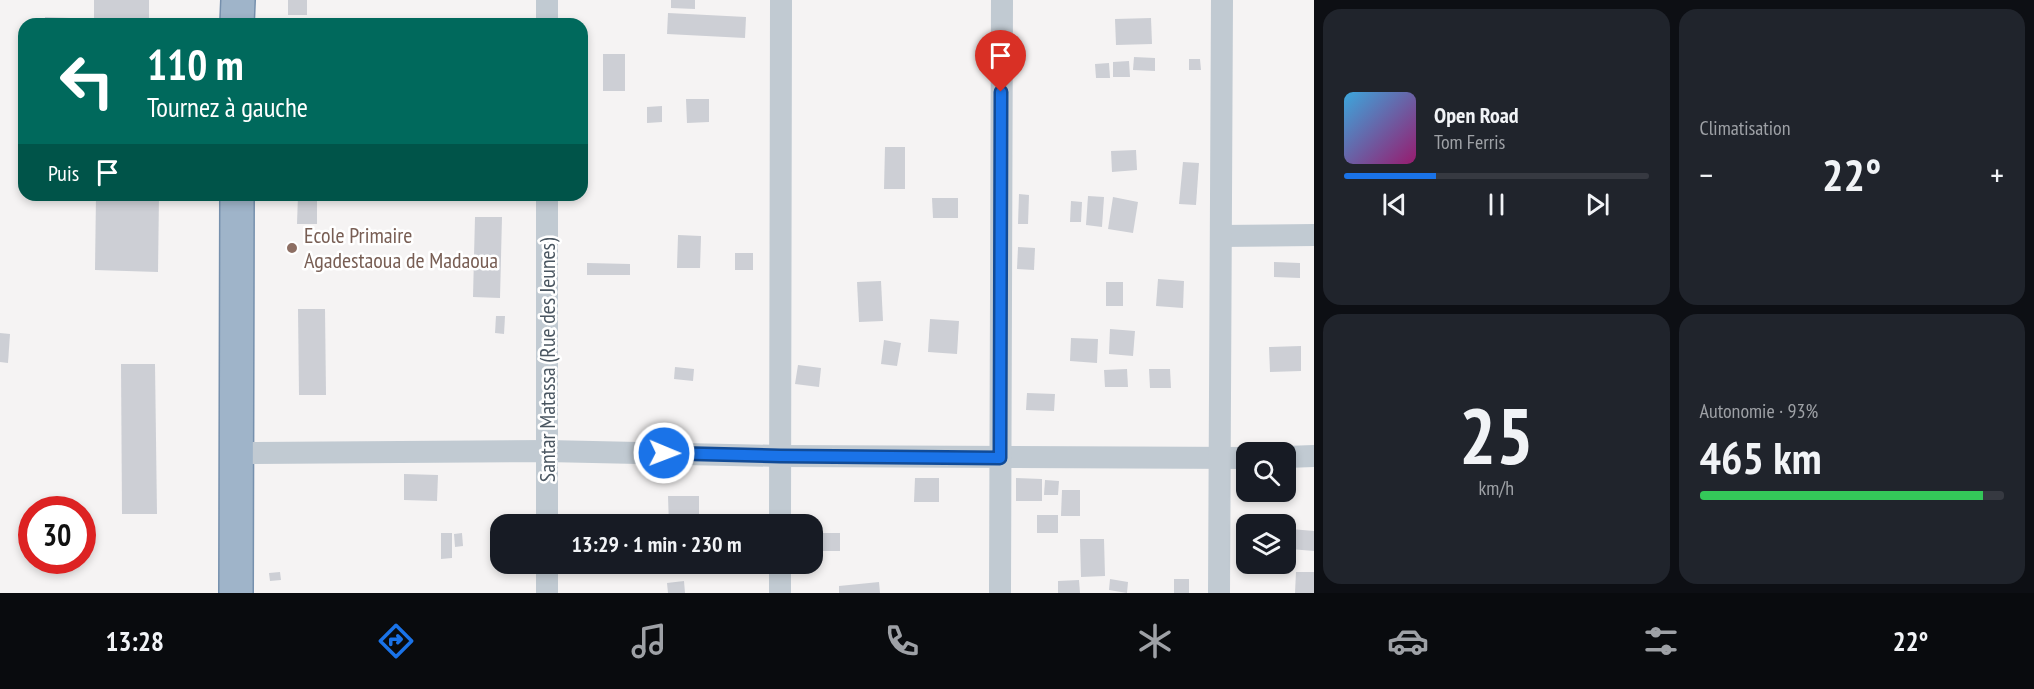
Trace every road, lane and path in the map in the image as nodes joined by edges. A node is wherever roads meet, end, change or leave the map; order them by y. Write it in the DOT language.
graph roads {
  1 [pos="237,0"];
  2 [pos="547,0"];
  3 [pos="781,0"];
  4 [pos="1002,0"];
  5 [pos="1222,0"];
  6 [pos="237,18"];
  7 [pos="547,18"];
  8 [pos="237,201"];
  9 [pos="547,201"];
  10 [pos="1314,235"];
  11 [pos="1221,236"];
  12 [pos="547,450"];
  13 [pos="237,453"];
  14 [pos="780,456"];
  15 [pos="1314,456"];
  16 [pos="1296,457"];
  17 [pos="1000,458"];
  18 [pos="1236,458"];
  19 [pos="1220,459"];
  20 [pos="547,514"];
  21 [pos="780,514"];
  22 [pos="547,574"];
  23 [pos="780,574"];
  24 [pos="236,593"];
  25 [pos="546,593"];
  26 [pos="780,593"];
  27 [pos="1000,593"];
  28 [pos="1219,593"];
  1 -- 6 [label="highway"];
  2 -- 7 [label="street"];
  3 -- 14 [label="street"];
  4 -- 17 [label="street"];
  5 -- 11 [label="street"];
  8 -- 13 [label="highway"];
  9 -- 12 [label="street, Santar Matassa (Rue des Jeunes)"];
  10 -- 11 [label="street"];
  11 -- 19 [label="street"];
  12 -- 13 [label="street"];
  12 -- 14 [label="street"];
  12 -- 20 [label="street, Santar Matassa (Rue des Jeunes)"];
  13 -- 24 [label="highway"];
  14 -- 17 [label="street"];
  14 -- 21 [label="street"];
  15 -- 16 [label="street"];
  17 -- 19 [label="street"];
  17 -- 27 [label="street"];
  18 -- 19 [label="street"];
  19 -- 28 [label="street"];
  22 -- 25 [label="street"];
  23 -- 26 [label="street"];
}
